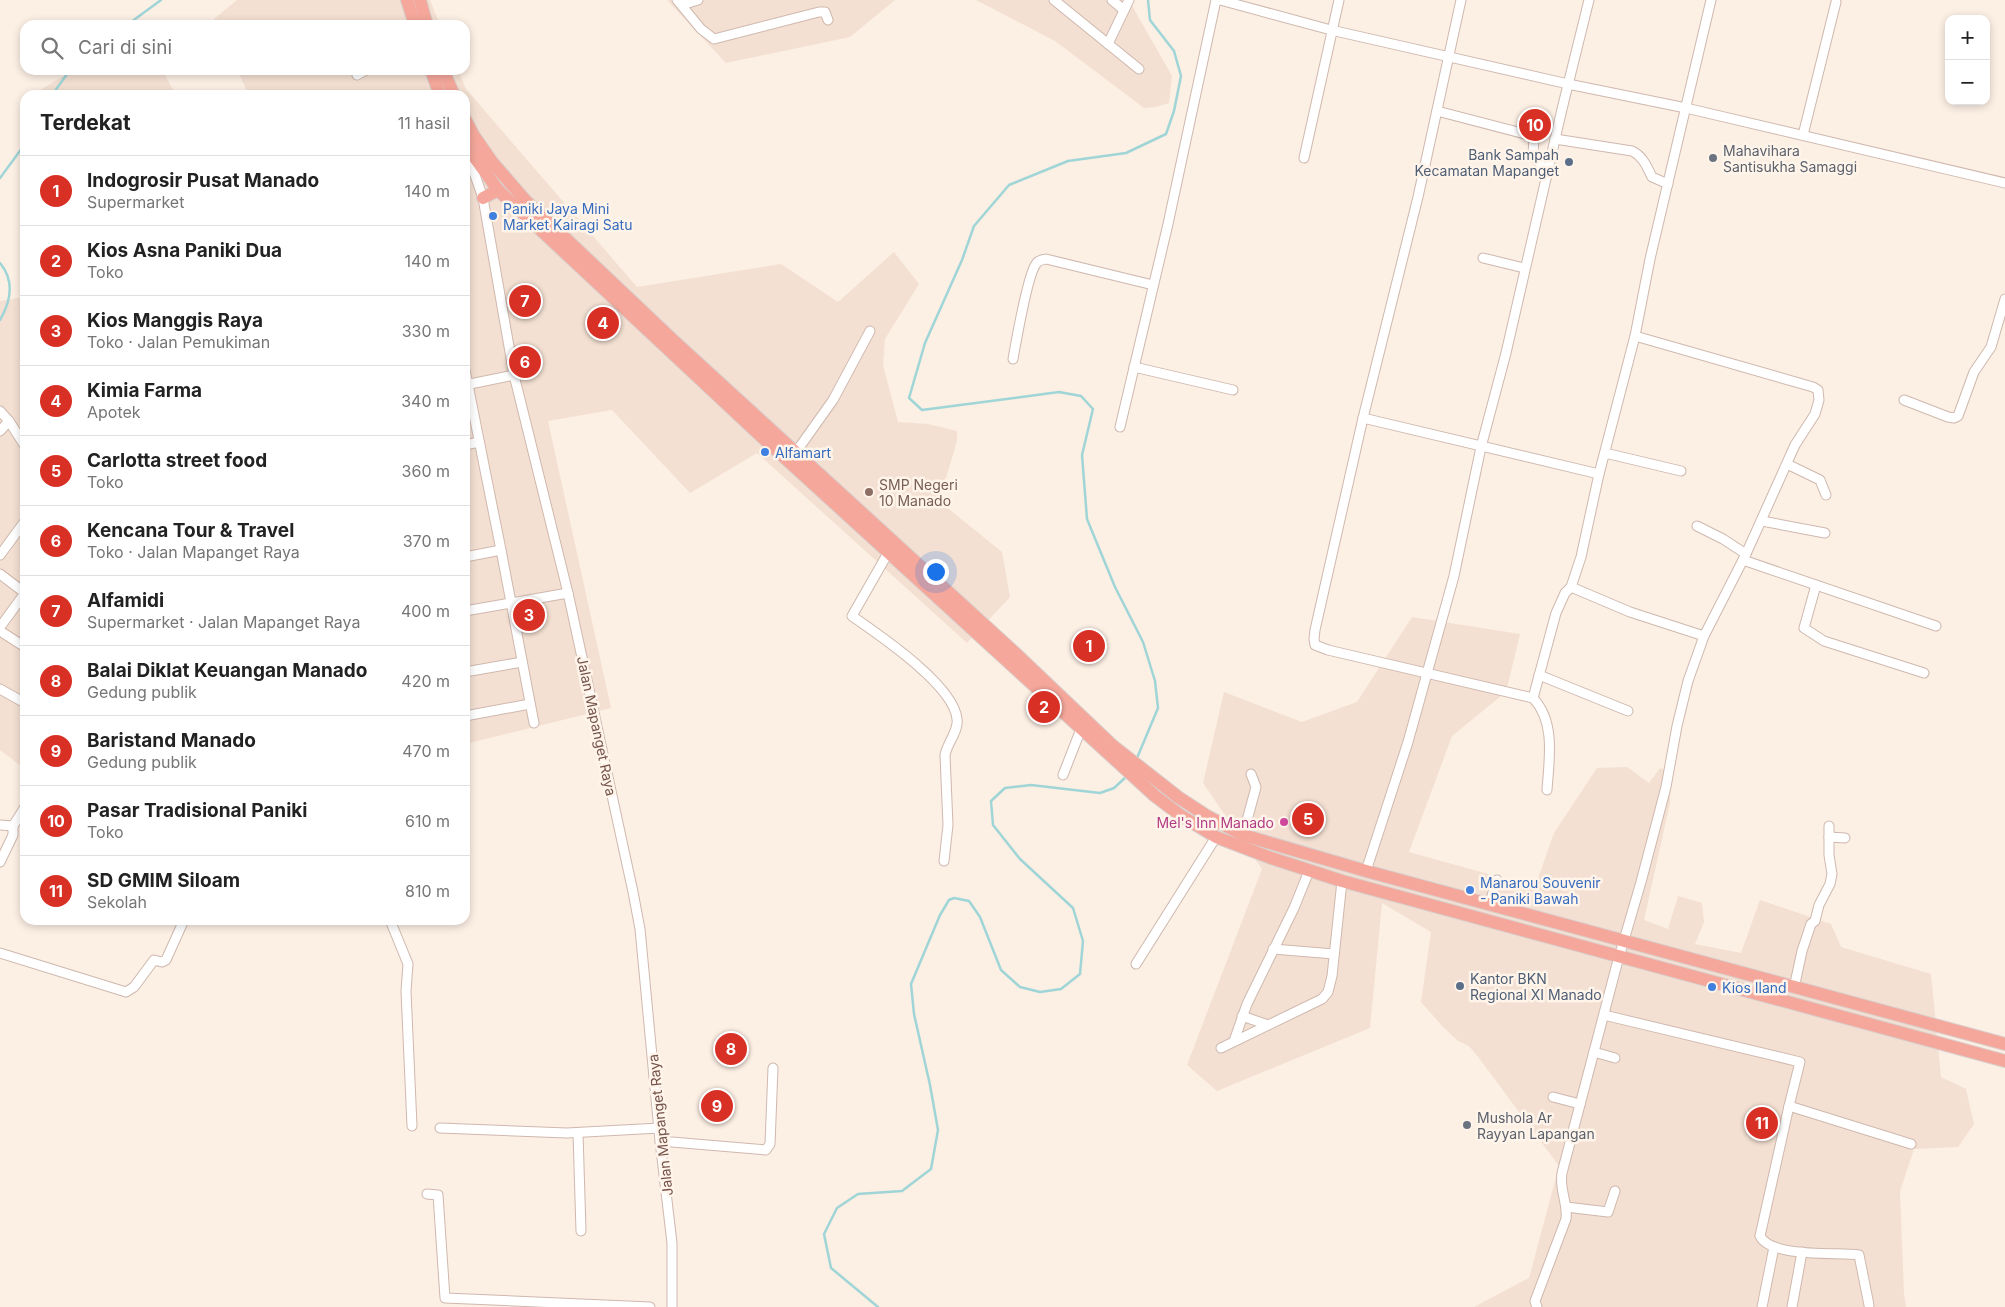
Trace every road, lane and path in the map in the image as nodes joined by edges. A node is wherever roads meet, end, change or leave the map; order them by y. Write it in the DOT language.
graph roads {
  1 [pos="407,0"];
  2 [pos="420,0"];
  3 [pos="698,0"];
  4 [pos="1054,0"];
  5 [pos="1112,0"];
  6 [pos="1129,0"];
  7 [pos="1218,0"];
  8 [pos="1339,0"];
  9 [pos="1461,0"];
  10 [pos="1589,0"];
  11 [pos="1711,0"];
  12 [pos="1836,2"];
  13 [pos="679,3"];
  14 [pos="1124,10"];
  15 [pos="413,20"];
  16 [pos="426,20"];
  17 [pos="828,20"];
  18 [pos="1331,30"];
  19 [pos="1108,44"];
  20 [pos="1448,56"];
  21 [pos="1140,69"];
  22 [pos="433,75"];
  23 [pos="445,75"];
  24 [pos="1568,84"];
  25 [pos="438,90"];
  26 [pos="452,90"];
  27 [pos="1686,108"];
  28 [pos="1436,111"];
  29 [pos="1803,135"];
  30 [pos="1555,139"];
  31 [pos="473,149"];
  32 [pos="1304,158"];
  33 [pos="1547,174"];
  34 [pos="2005,183"];
  35 [pos="1668,184"];
  36 [pos="498,190"];
  37 [pos="483,198"];
  38 [pos="1483,258"];
  39 [pos="1524,268"];
  40 [pos="1153,285"];
  41 [pos="2005,299"];
  42 [pos="870,331"];
  43 [pos="1634,336"];
  44 [pos="1013,359"];
  45 [pos="1134,367"];
  46 [pos="514,375"];
  47 [pos="470,383"];
  48 [pos="1234,390"];
  49 [pos="1904,400"];
  50 [pos="470,402"];
  51 [pos="0,411"];
  52 [pos="1363,418"];
  53 [pos="9,422"];
  54 [pos="1120,427"];
  55 [pos="0,431"];
  56 [pos="20,438"];
  57 [pos="479,442"];
  58 [pos="470,444"];
  59 [pos="1481,447"];
  60 [pos="796,452"];
  61 [pos="1606,453"];
  62 [pos="1787,464"];
  63 [pos="1681,471"];
  64 [pos="1599,474"];
  65 [pos="1826,495"];
  66 [pos="1762,521"];
  67 [pos="1698,526"];
  68 [pos="20,528"];
  69 [pos="1825,533"];
  70 [pos="501,550"];
  71 [pos="888,554"];
  72 [pos="0,555"];
  73 [pos="470,556"];
  74 [pos="1745,557"];
  75 [pos="0,574"];
  76 [pos="1816,585"];
  77 [pos="1571,587"];
  78 [pos="20,593"];
  79 [pos="568,593"];
  80 [pos="20,602"];
  81 [pos="511,602"];
  82 [pos="470,610"];
  83 [pos="1936,626"];
  84 [pos="0,627"];
  85 [pos="0,631"];
  86 [pos="1704,636"];
  87 [pos="20,644"];
  88 [pos="1011,657"];
  89 [pos="522,662"];
  90 [pos="470,671"];
  91 [pos="1426,673"];
  92 [pos="1924,673"];
  93 [pos="1539,675"];
  94 [pos="0,689"];
  95 [pos="1533,698"];
  96 [pos="20,700"];
  97 [pos="530,704"];
  98 [pos="1628,711"];
  99 [pos="470,715"];
  100 [pos="534,723"];
  101 [pos="1081,729"];
  102 [pos="1122,760"];
  103 [pos="1252,774"];
  104 [pos="1063,775"];
  105 [pos="1547,790"];
  106 [pos="20,816"];
  107 [pos="0,825"];
  108 [pos="14,826"];
  109 [pos="1829,826"];
  110 [pos="1243,835"];
  111 [pos="1829,836"];
  112 [pos="1216,837"];
  113 [pos="1845,838"];
  114 [pos="944,861"];
  115 [pos="0,862"];
  116 [pos="1309,871"];
  117 [pos="1366,871"];
  118 [pos="1497,880"];
  119 [pos="1342,881"];
  120 [pos="1490,905"];
  121 [pos="182,925"];
  122 [pos="392,925"];
  123 [pos="1624,942"];
  124 [pos="1273,949"];
  125 [pos="0,953"];
  126 [pos="1334,954"];
  127 [pos="1620,955"];
  128 [pos="1136,964"];
  129 [pos="1794,988"];
  130 [pos="1604,1015"];
  131 [pos="1242,1016"];
  132 [pos="1268,1024"];
  133 [pos="1967,1034"];
  134 [pos="1234,1041"];
  135 [pos="2005,1044"];
  136 [pos="1221,1048"];
  137 [pos="1962,1049"];
  138 [pos="1594,1052"];
  139 [pos="1615,1058"];
  140 [pos="2005,1060"];
  141 [pos="773,1068"];
  142 [pos="1553,1097"];
  143 [pos="1580,1104"];
  144 [pos="1789,1106"];
  145 [pos="412,1126"];
  146 [pos="440,1128"];
  147 [pos="660,1128"];
  148 [pos="578,1133"];
  149 [pos="660,1142"];
  150 [pos="1911,1144"];
  151 [pos="1615,1192"];
  152 [pos="427,1194"];
  153 [pos="1566,1207"];
  154 [pos="581,1231"];
  155 [pos="1774,1247"];
  156 [pos="1802,1252"];
  157 [pos="1534,1305"];
  158 [pos="1869,1305"];
  159 [pos="650,1307"];
  160 [pos="672,1307"];
  161 [pos="1762,1307"];
  162 [pos="1792,1307"];
  1 -- 15 [label="highway"];
  2 -- 16 [label="highway"];
  3 -- 13 [label="street"];
  4 -- 19 [label="street"];
  5 -- 14 [label="street"];
  6 -- 14 [label="street"];
  7 -- 18 [label="street"];
  7 -- 40 [label="street"];
  8 -- 18 [label="street"];
  9 -- 20 [label="street"];
  10 -- 24 [label="street"];
  11 -- 27 [label="street"];
  12 -- 29 [label="street"];
  13 -- 17 [label="street"];
  14 -- 19 [label="street"];
  18 -- 20 [label="street"];
  18 -- 32 [label="street"];
  19 -- 21 [label="street"];
  20 -- 24 [label="street"];
  20 -- 28 [label="street"];
  22 -- 25 [label="highway"];
  23 -- 26 [label="highway"];
  24 -- 27 [label="street"];
  24 -- 30 [label="street"];
  27 -- 29 [label="street"];
  27 -- 35 [label="street"];
  28 -- 33 [label="street"];
  28 -- 52 [label="street"];
  29 -- 34 [label="street"];
  30 -- 33 [label="street"];
  30 -- 35 [label="street"];
  31 -- 36 [label="highway"];
  31 -- 37 [label="street, Jalan Mapanget Raya"];
  31 -- 60 [label="highway"];
  33 -- 39 [label="street"];
  35 -- 43 [label="street"];
  36 -- 37 [label="highway"];
  36 -- 71 [label="highway"];
  37 -- 46 [label="street, Jalan Mapanget Raya"];
  38 -- 39 [label="street"];
  39 -- 59 [label="street"];
  40 -- 44 [label="street"];
  40 -- 45 [label="street"];
  41 -- 49 [label="street"];
  42 -- 60 [label="street"];
  43 -- 61 [label="street"];
  43 -- 62 [label="street"];
  45 -- 48 [label="street"];
  45 -- 54 [label="street"];
  46 -- 47 [label="street"];
  46 -- 79 [label="street, Jalan Mapanget Raya"];
  50 -- 57 [label="street"];
  51 -- 53 [label="street"];
  52 -- 59 [label="street"];
  52 -- 91 [label="street"];
  53 -- 55 [label="street"];
  53 -- 56 [label="street"];
  57 -- 58 [label="street"];
  57 -- 70 [label="street"];
  59 -- 64 [label="street"];
  59 -- 91 [label="street"];
  60 -- 88 [label="highway"];
  61 -- 63 [label="street"];
  61 -- 64 [label="street"];
  62 -- 65 [label="street"];
  62 -- 66 [label="street"];
  64 -- 77 [label="street"];
  66 -- 69 [label="street"];
  66 -- 74 [label="street"];
  67 -- 74 [label="street"];
  68 -- 72 [label="street"];
  70 -- 73 [label="street"];
  70 -- 81 [label="street"];
  71 -- 88 [label="highway"];
  71 -- 114 [label="street"];
  74 -- 76 [label="street"];
  74 -- 86 [label="street"];
  75 -- 78 [label="street"];
  76 -- 83 [label="street"];
  76 -- 92 [label="street"];
  77 -- 86 [label="street"];
  77 -- 93 [label="street"];
  79 -- 81 [label="street"];
  79 -- 147 [label="street, Jalan Mapanget Raya"];
  80 -- 84 [label="street"];
  81 -- 82 [label="street"];
  81 -- 89 [label="street"];
  85 -- 87 [label="street"];
  86 -- 123 [label="street"];
  88 -- 101 [label="highway"];
  88 -- 102 [label="highway"];
  89 -- 90 [label="street"];
  89 -- 97 [label="street"];
  91 -- 95 [label="street"];
  91 -- 117 [label="street"];
  93 -- 95 [label="street"];
  93 -- 98 [label="street"];
  94 -- 96 [label="street"];
  95 -- 105 [label="street"];
  97 -- 99 [label="street"];
  97 -- 100 [label="street"];
  101 -- 102 [label="highway"];
  101 -- 104 [label="street"];
  102 -- 110 [label="highway"];
  102 -- 112 [label="highway"];
  103 -- 110 [label="street"];
  106 -- 108 [label="street"];
  107 -- 108 [label="street"];
  108 -- 115 [label="street"];
  109 -- 111 [label="street"];
  110 -- 117 [label="highway"];
  111 -- 113 [label="street"];
  111 -- 129 [label="street"];
  112 -- 116 [label="highway"];
  112 -- 128 [label="street"];
  116 -- 119 [label="highway"];
  116 -- 124 [label="street"];
  117 -- 120 [label="highway"];
  118 -- 120 [label="street"];
  119 -- 126 [label="street"];
  119 -- 127 [label="highway"];
  120 -- 123 [label="highway"];
  121 -- 125 [label="street"];
  122 -- 145 [label="street"];
  123 -- 127 [label="street"];
  123 -- 129 [label="highway"];
  124 -- 126 [label="street"];
  124 -- 131 [label="street"];
  126 -- 132 [label="street"];
  127 -- 130 [label="street"];
  127 -- 137 [label="highway"];
  129 -- 133 [label="highway"];
  130 -- 138 [label="street"];
  130 -- 144 [label="street"];
  131 -- 132 [label="street"];
  131 -- 134 [label="street"];
  132 -- 134 [label="street"];
  133 -- 135 [label="highway"];
  133 -- 137 [label="highway"];
  134 -- 136 [label="street"];
  137 -- 140 [label="highway"];
  138 -- 139 [label="street"];
  138 -- 143 [label="street"];
  141 -- 149 [label="street"];
  142 -- 143 [label="street"];
  143 -- 153 [label="street"];
  144 -- 150 [label="street"];
  144 -- 155 [label="street"];
  146 -- 148 [label="street"];
  147 -- 148 [label="street"];
  147 -- 149 [label="street, Jalan Mapanget Raya"];
  148 -- 154 [label="street"];
  149 -- 160 [label="street, Jalan Mapanget Raya"];
  151 -- 153 [label="street"];
  152 -- 159 [label="street"];
  153 -- 157 [label="street"];
  155 -- 156 [label="street"];
  155 -- 161 [label="street"];
  156 -- 158 [label="street"];
  156 -- 162 [label="street"];
}
